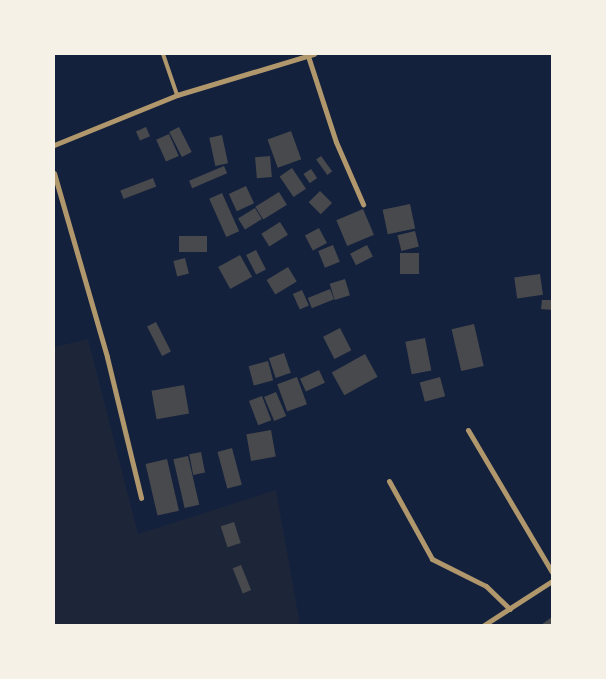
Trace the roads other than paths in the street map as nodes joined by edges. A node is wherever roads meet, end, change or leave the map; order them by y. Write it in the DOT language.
graph roads {
  1 [pos="163,54"];
  2 [pos="311,55"];
  3 [pos="177,95"];
  4 [pos="54,145"];
  5 [pos="54,173"];
  6 [pos="363,204"];
  7 [pos="468,430"];
  8 [pos="389,482"];
  9 [pos="141,498"];
  10 [pos="552,572"];
  11 [pos="552,582"];
  12 [pos="510,609"];
  13 [pos="484,625"];
  1 -- 3 [label="lane"];
  2 -- 3 [label="street"];
  2 -- 6 [label="street"];
  3 -- 4 [label="street"];
  5 -- 9 [label="street"];
  7 -- 10 [label="street"];
  8 -- 12 [label="street"];
  11 -- 12 [label="street"];
  12 -- 13 [label="street"];
}
